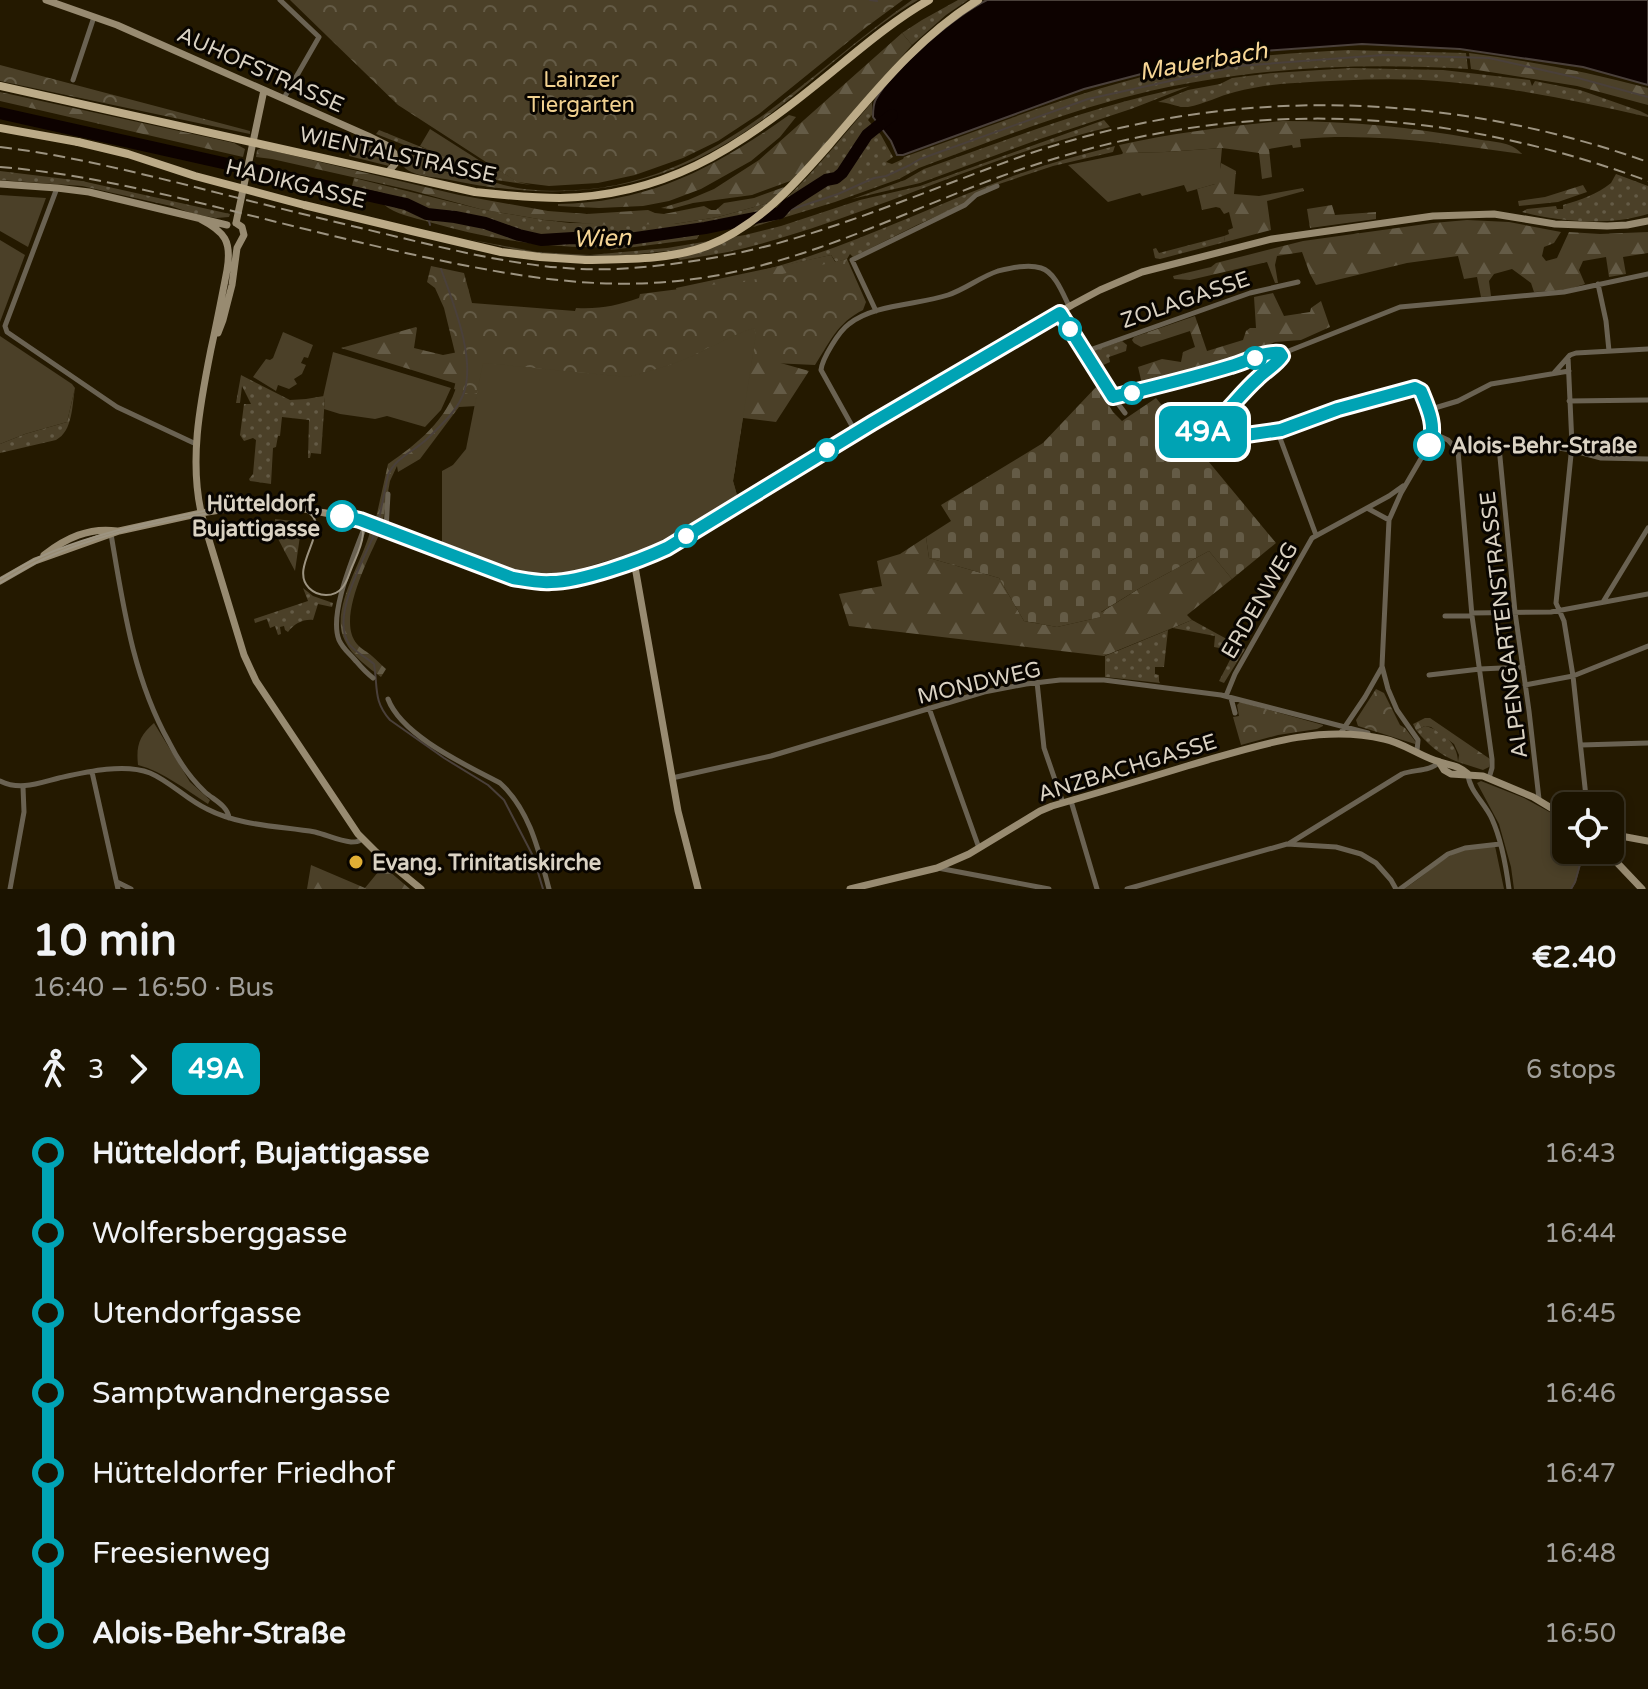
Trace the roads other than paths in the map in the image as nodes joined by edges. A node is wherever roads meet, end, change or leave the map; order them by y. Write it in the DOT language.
graph roads {
  1 [pos="46,0"];
  2 [pos="280,0"];
  3 [pos="929,0"];
  4 [pos="978,0"];
  5 [pos="94,17"];
  6 [pos="73,80"];
  7 [pos="0,86"];
  8 [pos="264,90"];
  9 [pos="284,98"];
  10 [pos="0,128"];
  11 [pos="253,145"];
  12 [pos="389,171"];
  13 [pos="0,184"];
  14 [pos="997,186"];
  15 [pos="57,188"];
  16 [pos="200,219"];
  17 [pos="1648,221"];
  18 [pos="232,224"];
  19 [pos="225,238"];
  20 [pos="240,242"];
  21 [pos="1648,274"];
  22 [pos="1298,282"];
  23 [pos="1598,284"];
  24 [pos="1070,307"];
  25 [pos="876,311"];
  26 [pos="1060,313"];
  27 [pos="1648,349"];
  28 [pos="1609,351"];
  29 [pos="1084,352"];
  30 [pos="210,354"];
  31 [pos="1281,354"];
  32 [pos="1568,357"];
  33 [pos="1569,371"];
  34 [pos="1554,373"];
  35 [pos="1113,397"];
  36 [pos="1648,400"];
  37 [pos="1569,401"];
  38 [pos="1428,410"];
  39 [pos="1125,413"];
  40 [pos="1277,430"];
  41 [pos="856,433"];
  42 [pos="1433,433"];
  43 [pos="197,444"];
  44 [pos="1499,447"];
  45 [pos="1571,450"];
  46 [pos="1458,451"];
  47 [pos="1648,459"];
  48 [pos="1407,482"];
  49 [pos="388,494"];
  50 [pos="1367,508"];
  51 [pos="201,513"];
  52 [pos="1389,520"];
  53 [pos="376,527"];
  54 [pos="1648,528"];
  55 [pos="115,532"];
  56 [pos="1316,535"];
  57 [pos="634,561"];
  58 [pos="0,581"];
  59 [pos="1648,594"];
  60 [pos="1603,602"];
  61 [pos="1558,610"];
  62 [pos="1515,612"];
  63 [pos="1472,614"];
  64 [pos="1445,616"];
  65 [pos="1648,646"];
  66 [pos="1382,666"];
  67 [pos="1523,667"];
  68 [pos="1480,669"];
  69 [pos="1429,675"];
  70 [pos="1573,676"];
  71 [pos="373,678"];
  72 [pos="1037,682"];
  73 [pos="1525,685"];
  74 [pos="1228,696"];
  75 [pos="388,699"];
  76 [pos="929,708"];
  77 [pos="1235,713"];
  78 [pos="1342,730"];
  79 [pos="1648,743"];
  80 [pos="1581,745"];
  81 [pos="1417,751"];
  82 [pos="1439,762"];
  83 [pos="92,772"];
  84 [pos="1468,774"];
  85 [pos="672,778"];
  86 [pos="1489,778"];
  87 [pos="0,781"];
  88 [pos="23,787"];
  89 [pos="1586,792"];
  90 [pos="1539,799"];
  91 [pos="1067,802"];
  92 [pos="1552,808"];
  93 [pos="229,818"];
  94 [pos="355,830"];
  95 [pos="1624,837"];
  96 [pos="339,838"];
  97 [pos="362,839"];
  98 [pos="1648,841"];
  99 [pos="1287,844"];
  100 [pos="1500,844"];
  101 [pos="979,848"];
  102 [pos="1618,864"];
  103 [pos="937,868"];
  104 [pos="117,885"];
  105 [pos="10,889"];
  106 [pos="131,889"];
  107 [pos="421,889"];
  108 [pos="549,889"];
  109 [pos="698,889"];
  110 [pos="850,889"];
  111 [pos="1049,889"];
  112 [pos="1097,889"];
  113 [pos="1127,889"];
  114 [pos="1398,889"];
  115 [pos="1509,889"];
  116 [pos="1642,889"];
  1 -- 5 [label="main road, AUHOFSTRASSE"];
  2 -- 9 [label="street"];
  3 -- 12 [label="main road, WIENTALSTRASSE"];
  4 -- 10 [label="main road, HADIKGASSE, bridge"];
  5 -- 6 [label="street"];
  5 -- 8 [label="main road, AUHOFSTRASSE"];
  7 -- 11 [label="main road, WIENTALSTRASSE"];
  8 -- 9 [label="main road, AUHOFSTRASSE"];
  8 -- 11 [label="main road"];
  9 -- 12 [label="main road, AUHOFSTRASSE"];
  11 -- 12 [label="main road, WIENTALSTRASSE"];
  11 -- 18 [label="main road"];
  13 -- 15 [label="main road"];
  14 -- 25 [label="street"];
  15 -- 16 [label="main road"];
  15 -- 43 [label="street"];
  16 -- 18 [label="main road"];
  16 -- 19 [label="main road"];
  17 -- 24 [label="main road"];
  18 -- 19 [label="main road"];
  18 -- 20 [label="main road"];
  19 -- 20 [label="main road"];
  19 -- 30 [label="main road"];
  20 -- 30 [label="main road"];
  21 -- 23 [label="street"];
  22 -- 29 [label="street, ZOLAGASSE"];
  23 -- 28 [label="street"];
  23 -- 31 [label="street"];
  24 -- 25 [label="street"];
  24 -- 26 [label="main road"];
  25 -- 41 [label="street"];
  26 -- 29 [label="street"];
  26 -- 41 [label="main road"];
  27 -- 28 [label="street"];
  28 -- 32 [label="street"];
  29 -- 35 [label="street"];
  30 -- 43 [label="main road"];
  31 -- 35 [label="street"];
  31 -- 40 [label="street"];
  32 -- 33 [label="street"];
  32 -- 34 [label="street"];
  33 -- 34 [label="street"];
  33 -- 37 [label="street"];
  34 -- 38 [label="street"];
  35 -- 39 [label="street"];
  36 -- 37 [label="street"];
  37 -- 45 [label="street"];
  38 -- 40 [label="street"];
  38 -- 42 [label="street"];
  40 -- 56 [label="street, ERDENWEG"];
  41 -- 57 [label="main road"];
  42 -- 46 [label="street"];
  42 -- 48 [label="street"];
  43 -- 51 [label="main road"];
  44 -- 45 [label="street"];
  44 -- 46 [label="street"];
  44 -- 62 [label="street, ALPENGARTENSTRASSE"];
  45 -- 47 [label="street"];
  45 -- 61 [label="street"];
  46 -- 63 [label="street"];
  48 -- 50 [label="street"];
  48 -- 52 [label="street"];
  49 -- 53 [label="street"];
  50 -- 52 [label="street"];
  50 -- 56 [label="street"];
  51 -- 53 [label="main road"];
  51 -- 55 [label="main road"];
  51 -- 94 [label="main road"];
  52 -- 66 [label="street"];
  53 -- 57 [label="main road"];
  53 -- 71 [label="street"];
  54 -- 60 [label="street"];
  55 -- 58 [label="main road"];
  55 -- 93 [label="street"];
  56 -- 74 [label="street, ERDENWEG"];
  57 -- 85 [label="main road"];
  59 -- 60 [label="street"];
  60 -- 61 [label="street"];
  61 -- 62 [label="street"];
  61 -- 70 [label="street"];
  62 -- 63 [label="street"];
  62 -- 67 [label="street, ALPENGARTENSTRASSE"];
  63 -- 64 [label="street"];
  63 -- 68 [label="street"];
  65 -- 70 [label="street"];
  66 -- 78 [label="street"];
  66 -- 81 [label="street"];
  67 -- 68 [label="street"];
  67 -- 73 [label="street, ALPENGARTENSTRASSE"];
  68 -- 69 [label="street"];
  68 -- 86 [label="street"];
  70 -- 73 [label="street"];
  70 -- 80 [label="street"];
  72 -- 74 [label="street, MONDWEG"];
  72 -- 76 [label="street, MONDWEG"];
  72 -- 91 [label="street"];
  73 -- 90 [label="street, ALPENGARTENSTRASSE"];
  74 -- 77 [label="street"];
  74 -- 78 [label="street, MONDWEG"];
  75 -- 108 [label="street"];
  76 -- 85 [label="street, MONDWEG"];
  76 -- 101 [label="street"];
  78 -- 81 [label="main road, ANZBACHGASSE"];
  78 -- 91 [label="main road, ANZBACHGASSE"];
  79 -- 80 [label="street"];
  80 -- 89 [label="street"];
  81 -- 82 [label="main road, ANZBACHGASSE"];
  82 -- 84 [label="main road, ANZBACHGASSE"];
  82 -- 99 [label="street"];
  83 -- 88 [label="street"];
  83 -- 93 [label="street"];
  83 -- 104 [label="street"];
  84 -- 86 [label="main road, ANZBACHGASSE"];
  84 -- 100 [label="street"];
  85 -- 109 [label="main road"];
  86 -- 90 [label="main road, ANZBACHGASSE"];
  87 -- 88 [label="street"];
  88 -- 105 [label="street"];
  90 -- 92 [label="main road, ANZBACHGASSE"];
  91 -- 101 [label="main road, ANZBACHGASSE"];
  91 -- 112 [label="street"];
  93 -- 96 [label="street"];
  94 -- 96 [label="street"];
  94 -- 97 [label="main road"];
  95 -- 98 [label="main road"];
  96 -- 97 [label="street"];
  97 -- 107 [label="main road"];
  99 -- 113 [label="street"];
  99 -- 114 [label="street"];
  100 -- 114 [label="street"];
  100 -- 115 [label="street"];
  101 -- 103 [label="main road, ANZBACHGASSE"];
  102 -- 116 [label="main road"];
  103 -- 110 [label="main road, ANZBACHGASSE"];
  103 -- 111 [label="street"];
  104 -- 106 [label="street"];
}
